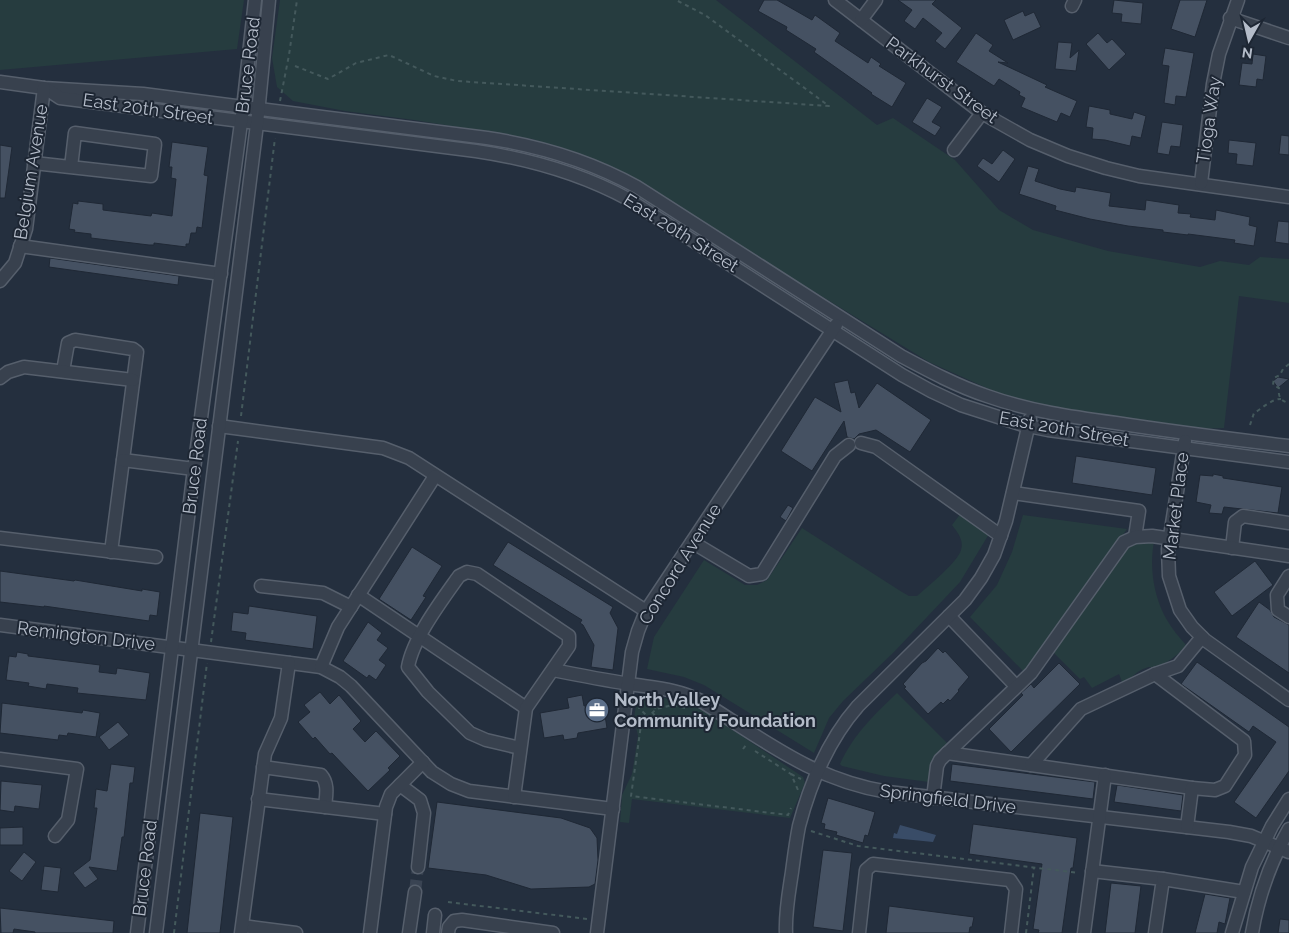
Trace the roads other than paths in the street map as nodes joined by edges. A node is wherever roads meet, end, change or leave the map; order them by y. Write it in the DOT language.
graph roads {
  1 [pos="255,0"];
  2 [pos="269,0"];
  3 [pos="835,0"];
  4 [pos="876,0"];
  5 [pos="1238,0"];
  6 [pos="1230,18"];
  7 [pos="861,20"];
  8 [pos="1289,38"];
  9 [pos="0,82"];
  10 [pos="44,88"];
  11 [pos="243,108"];
  12 [pos="259,109"];
  13 [pos="982,113"];
  14 [pos="241,122"];
  15 [pos="257,124"];
  16 [pos="954,150"];
  17 [pos="34,163"];
  18 [pos="71,166"];
  19 [pos="1201,183"];
  20 [pos="1289,197"];
  21 [pos="20,246"];
  22 [pos="220,274"];
  23 [pos="0,281"];
  24 [pos="841,317"];
  25 [pos="833,330"];
  26 [pos="63,371"];
  27 [pos="0,378"];
  28 [pos="133,380"];
  29 [pos="1032,410"];
  30 [pos="219,426"];
  31 [pos="1028,426"];
  32 [pos="1241,440"];
  33 [pos="1184,443"];
  34 [pos="1289,446"];
  35 [pos="123,460"];
  36 [pos="1289,462"];
  37 [pos="194,469"];
  38 [pos="435,476"];
  39 [pos="1013,493"];
  40 [pos="1289,523"];
  41 [pos="1001,536"];
  42 [pos="1135,537"];
  43 [pos="0,538"];
  44 [pos="1169,540"];
  45 [pos="692,542"];
  46 [pos="1232,548"];
  47 [pos="111,552"];
  48 [pos="1289,556"];
  49 [pos="156,557"];
  50 [pos="1289,576"];
  51 [pos="260,586"];
  52 [pos="358,596"];
  53 [pos="351,607"];
  54 [pos="646,612"];
  55 [pos="949,616"];
  56 [pos="1289,617"];
  57 [pos="0,625"];
  58 [pos="419,636"];
  59 [pos="1202,637"];
  60 [pos="173,647"];
  61 [pos="191,650"];
  62 [pos="289,662"];
  63 [pos="321,667"];
  64 [pos="553,670"];
  65 [pos="1155,674"];
  66 [pos="628,684"];
  67 [pos="1016,686"];
  68 [pos="1289,700"];
  69 [pos="526,708"];
  70 [pos="520,748"];
  71 [pos="947,753"];
  72 [pos="0,759"];
  73 [pos="423,762"];
  74 [pos="1031,765"];
  75 [pos="263,767"];
  76 [pos="818,772"];
  77 [pos="1105,776"];
  78 [pos="400,785"];
  79 [pos="1192,788"];
  80 [pos="514,797"];
  81 [pos="933,798"];
  82 [pos="258,799"];
  83 [pos="1289,799"];
  84 [pos="325,807"];
  85 [pos="613,809"];
  86 [pos="385,814"];
  87 [pos="1099,817"];
  88 [pos="1187,827"];
  89 [pos="1289,829"];
  90 [pos="55,836"];
  91 [pos="1264,841"];
  92 [pos="1284,850"];
  93 [pos="418,867"];
  94 [pos="1086,872"];
  95 [pos="1163,879"];
  96 [pos="415,892"];
  97 [pos="1244,892"];
  98 [pos="435,915"];
  99 [pos="242,930"];
  100 [pos="137,933"];
  101 [pos="156,933"];
  102 [pos="296,933"];
  103 [pos="370,933"];
  104 [pos="409,933"];
  105 [pos="433,933"];
  106 [pos="448,933"];
  107 [pos="553,933"];
  108 [pos="597,933"];
  109 [pos="786,933"];
  110 [pos="858,933"];
  111 [pos="1011,933"];
  112 [pos="1084,933"];
  113 [pos="1155,933"];
  114 [pos="1232,933"];
  115 [pos="1252,933"];
  1 -- 11 [label="street, Bruce Road"];
  2 -- 12 [label="street, Bruce Road"];
  3 -- 7 [label="street, Parkhurst Street"];
  4 -- 7 [label="street"];
  5 -- 6 [label="street, Tioga Way"];
  6 -- 8 [label="street"];
  6 -- 19 [label="street, Tioga Way"];
  7 -- 13 [label="street, Parkhurst Street"];
  9 -- 10 [label="street, East 20th Street"];
  10 -- 11 [label="street, East 20th Street"];
  10 -- 14 [label="street, East 20th Street"];
  10 -- 17 [label="street, Belgium Avenue"];
  11 -- 12 [label="street, East 20th Street"];
  11 -- 14 [label="street, Bruce Road"];
  12 -- 15 [label="street, Bruce Road"];
  12 -- 24 [label="street, East 20th Street"];
  13 -- 16 [label="street"];
  13 -- 19 [label="street, Parkhurst Street"];
  14 -- 15 [label="street, East 20th Street"];
  14 -- 22 [label="street, Bruce Road"];
  15 -- 25 [label="street, East 20th Street"];
  15 -- 30 [label="street, Bruce Road"];
  17 -- 18 [label="street"];
  17 -- 21 [label="street, Belgium Avenue"];
  18 -- 18 [label="street"];
  19 -- 20 [label="street, Parkhurst Street"];
  21 -- 22 [label="street"];
  21 -- 23 [label="street, Belgium Avenue"];
  22 -- 37 [label="street, Bruce Road"];
  24 -- 25 [label="street, Concord Avenue"];
  24 -- 29 [label="street, East 20th Street"];
  25 -- 31 [label="street, East 20th Street"];
  25 -- 45 [label="street, Concord Avenue"];
  26 -- 27 [label="street"];
  26 -- 28 [label="street"];
  26 -- 28 [label="street"];
  28 -- 35 [label="street"];
  29 -- 31 [label="street"];
  29 -- 32 [label="street, East 20th Street"];
  30 -- 38 [label="street"];
  30 -- 61 [label="street, Bruce Road"];
  31 -- 33 [label="street, East 20th Street"];
  31 -- 39 [label="street"];
  32 -- 33 [label="street, East 20th Street"];
  32 -- 34 [label="street, East 20th Street"];
  33 -- 36 [label="street, East 20th Street"];
  33 -- 44 [label="street, Market Place"];
  35 -- 37 [label="street"];
  35 -- 47 [label="street"];
  37 -- 60 [label="street, Bruce Road"];
  38 -- 52 [label="street"];
  38 -- 54 [label="street"];
  39 -- 41 [label="street"];
  39 -- 42 [label="street"];
  40 -- 46 [label="street"];
  41 -- 45 [label="street"];
  41 -- 55 [label="street"];
  42 -- 44 [label="street"];
  42 -- 67 [label="street"];
  43 -- 47 [label="street"];
  44 -- 46 [label="street"];
  44 -- 59 [label="street, Market Place"];
  45 -- 54 [label="street, Concord Avenue"];
  46 -- 48 [label="street"];
  47 -- 49 [label="street"];
  50 -- 56 [label="street"];
  51 -- 53 [label="street"];
  52 -- 53 [label="street"];
  52 -- 58 [label="street"];
  53 -- 63 [label="street"];
  54 -- 66 [label="street, Concord Avenue"];
  55 -- 67 [label="street"];
  55 -- 76 [label="street"];
  57 -- 60 [label="street, Remington Drive"];
  58 -- 64 [label="street"];
  58 -- 69 [label="street"];
  58 -- 70 [label="street"];
  59 -- 65 [label="street"];
  59 -- 68 [label="street, Market Place"];
  60 -- 61 [label="street, Remington Drive"];
  60 -- 100 [label="street, Bruce Road"];
  61 -- 62 [label="street, Remington Drive"];
  61 -- 101 [label="street, Bruce Road"];
  62 -- 63 [label="street, Remington Drive"];
  62 -- 75 [label="street"];
  63 -- 73 [label="street"];
  64 -- 66 [label="street, Springfield Drive"];
  64 -- 69 [label="street"];
  65 -- 74 [label="street"];
  65 -- 79 [label="street"];
  66 -- 76 [label="street, Springfield Drive"];
  66 -- 85 [label="street, Concord Avenue"];
  67 -- 71 [label="street"];
  69 -- 70 [label="street"];
  70 -- 80 [label="street"];
  71 -- 74 [label="street"];
  71 -- 81 [label="street"];
  72 -- 90 [label="street"];
  73 -- 78 [label="street"];
  73 -- 80 [label="street"];
  74 -- 77 [label="street"];
  75 -- 82 [label="street"];
  75 -- 84 [label="street"];
  76 -- 81 [label="street, Springfield Drive"];
  76 -- 109 [label="street"];
  77 -- 79 [label="street"];
  77 -- 87 [label="street"];
  78 -- 86 [label="street"];
  78 -- 93 [label="street"];
  79 -- 88 [label="street"];
  80 -- 85 [label="street"];
  81 -- 87 [label="street, Springfield Drive"];
  82 -- 84 [label="street"];
  82 -- 99 [label="street"];
  83 -- 91 [label="street"];
  84 -- 86 [label="street"];
  85 -- 108 [label="street, Concord Avenue"];
  86 -- 103 [label="street"];
  87 -- 88 [label="street, Springfield Drive"];
  87 -- 94 [label="street"];
  88 -- 91 [label="street, Springfield Drive"];
  89 -- 92 [label="street"];
  91 -- 92 [label="street, Springfield Drive"];
  91 -- 97 [label="street"];
  92 -- 115 [label="street"];
  94 -- 95 [label="street"];
  94 -- 112 [label="street"];
  95 -- 97 [label="street"];
  95 -- 113 [label="street"];
  96 -- 104 [label="street"];
  97 -- 114 [label="street"];
  98 -- 105 [label="street"];
  99 -- 102 [label="street"];
  106 -- 107 [label="street"];
  110 -- 111 [label="street"];
}
